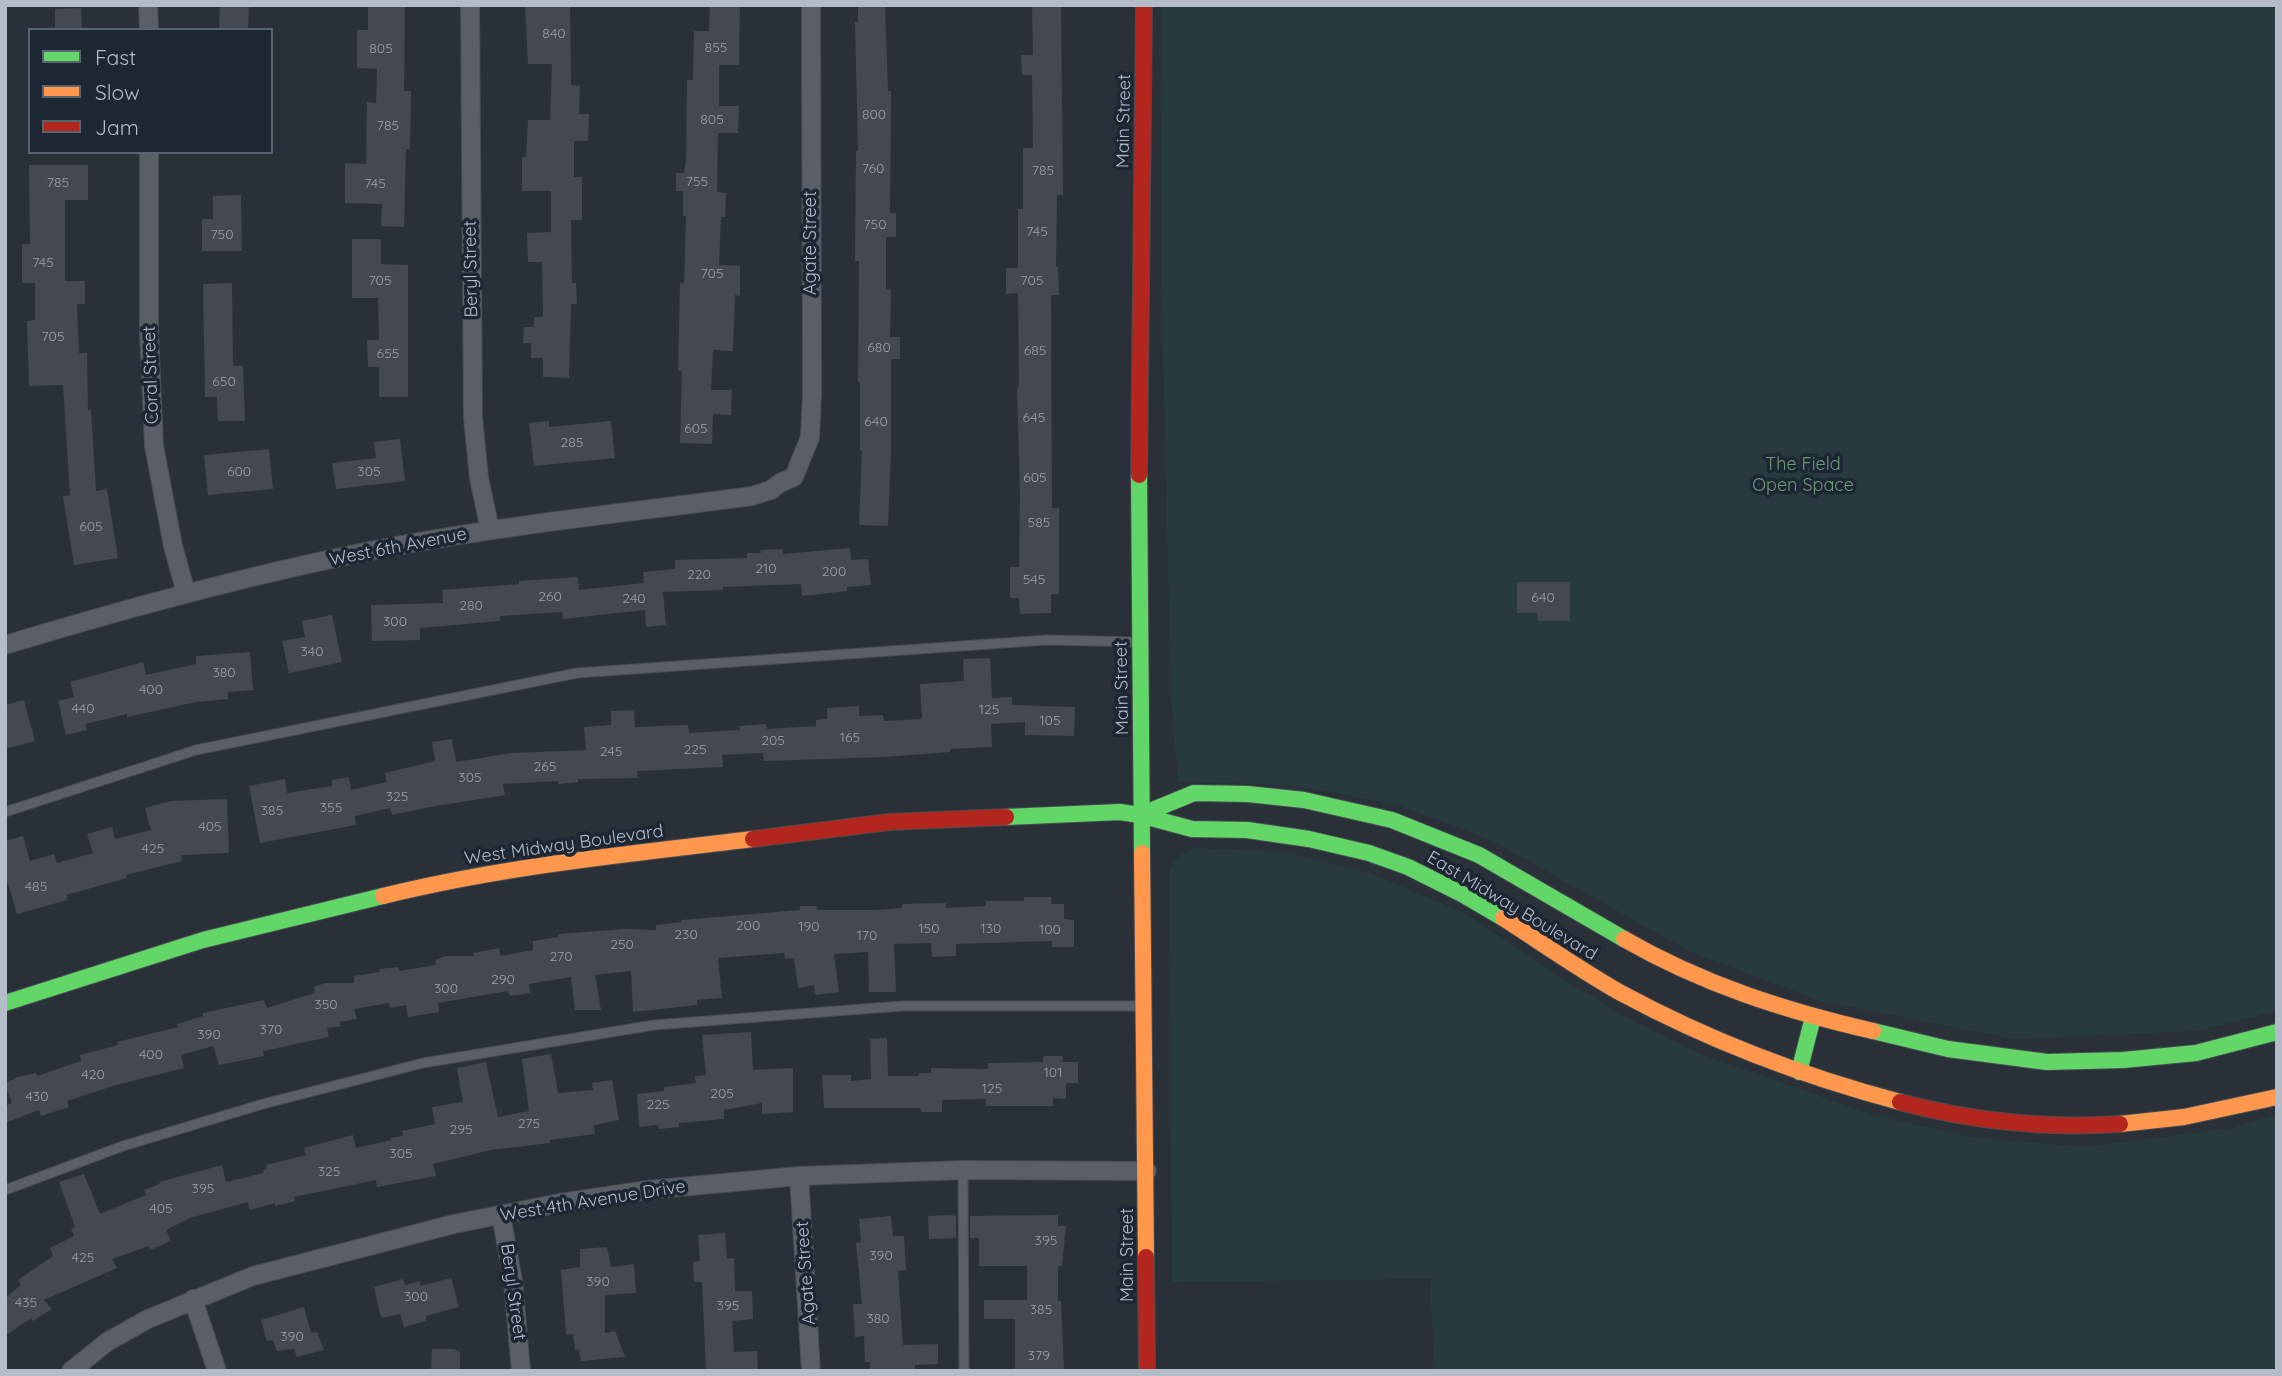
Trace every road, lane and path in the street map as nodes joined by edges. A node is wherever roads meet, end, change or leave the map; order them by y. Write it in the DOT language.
graph roads {
  1 [pos="148,5"];
  2 [pos="470,5"];
  3 [pos="811,5"];
  4 [pos="1144,5"];
  5 [pos="149,28"];
  6 [pos="149,154"];
  7 [pos="794,477"];
  8 [pos="490,530"];
  9 [pos="186,593"];
  10 [pos="1140,642"];
  11 [pos="5,645"];
  12 [pos="5,812"];
  13 [pos="1143,814"];
  14 [pos="6,1002"];
  15 [pos="1145,1006"];
  16 [pos="1813,1017"];
  17 [pos="2277,1032"];
  18 [pos="1799,1072"];
  19 [pos="2277,1097"];
  20 [pos="963,1170"];
  21 [pos="1147,1171"];
  22 [pos="799,1176"];
  23 [pos="5,1191"];
  24 [pos="501,1214"];
  25 [pos="193,1299"];
  26 [pos="71,1371"];
  27 [pos="218,1371"];
  28 [pos="521,1371"];
  29 [pos="811,1371"];
  30 [pos="964,1371"];
  31 [pos="1147,1371"];
  1 -- 5 [label="street"];
  2 -- 8 [label="street, Beryl Street"];
  3 -- 7 [label="street, Agate Street"];
  4 -- 10 [label="main road, Main Street"];
  6 -- 9 [label="street, Coral Street"];
  7 -- 8 [label="street, West 6th Avenue"];
  8 -- 9 [label="street, West 6th Avenue"];
  9 -- 11 [label="street, West 6th Avenue"];
  10 -- 12 [label="lane"];
  10 -- 13 [label="main road, Main Street"];
  13 -- 14 [label="main road, West Midway Boulevard"];
  13 -- 15 [label="main road, Main Street"];
  13 -- 16 [label="main road, East Midway Boulevard"];
  13 -- 18 [label="main road, East Midway Boulevard"];
  15 -- 21 [label="main road, Main Street"];
  15 -- 23 [label="lane"];
  16 -- 17 [label="main road, East Midway Boulevard"];
  16 -- 18 [label="main road"];
  18 -- 19 [label="main road, East Midway Boulevard"];
  20 -- 21 [label="street, West 4th Avenue Drive"];
  20 -- 22 [label="street, West 4th Avenue Drive"];
  20 -- 30 [label="lane"];
  21 -- 31 [label="main road, Main Street"];
  22 -- 24 [label="street, West 4th Avenue Drive"];
  22 -- 29 [label="street, Agate Street"];
  24 -- 25 [label="street, West 4th Avenue Drive"];
  24 -- 28 [label="street, Beryl Street"];
  25 -- 26 [label="street, West 4th Avenue Drive"];
  25 -- 27 [label="street"];
}
